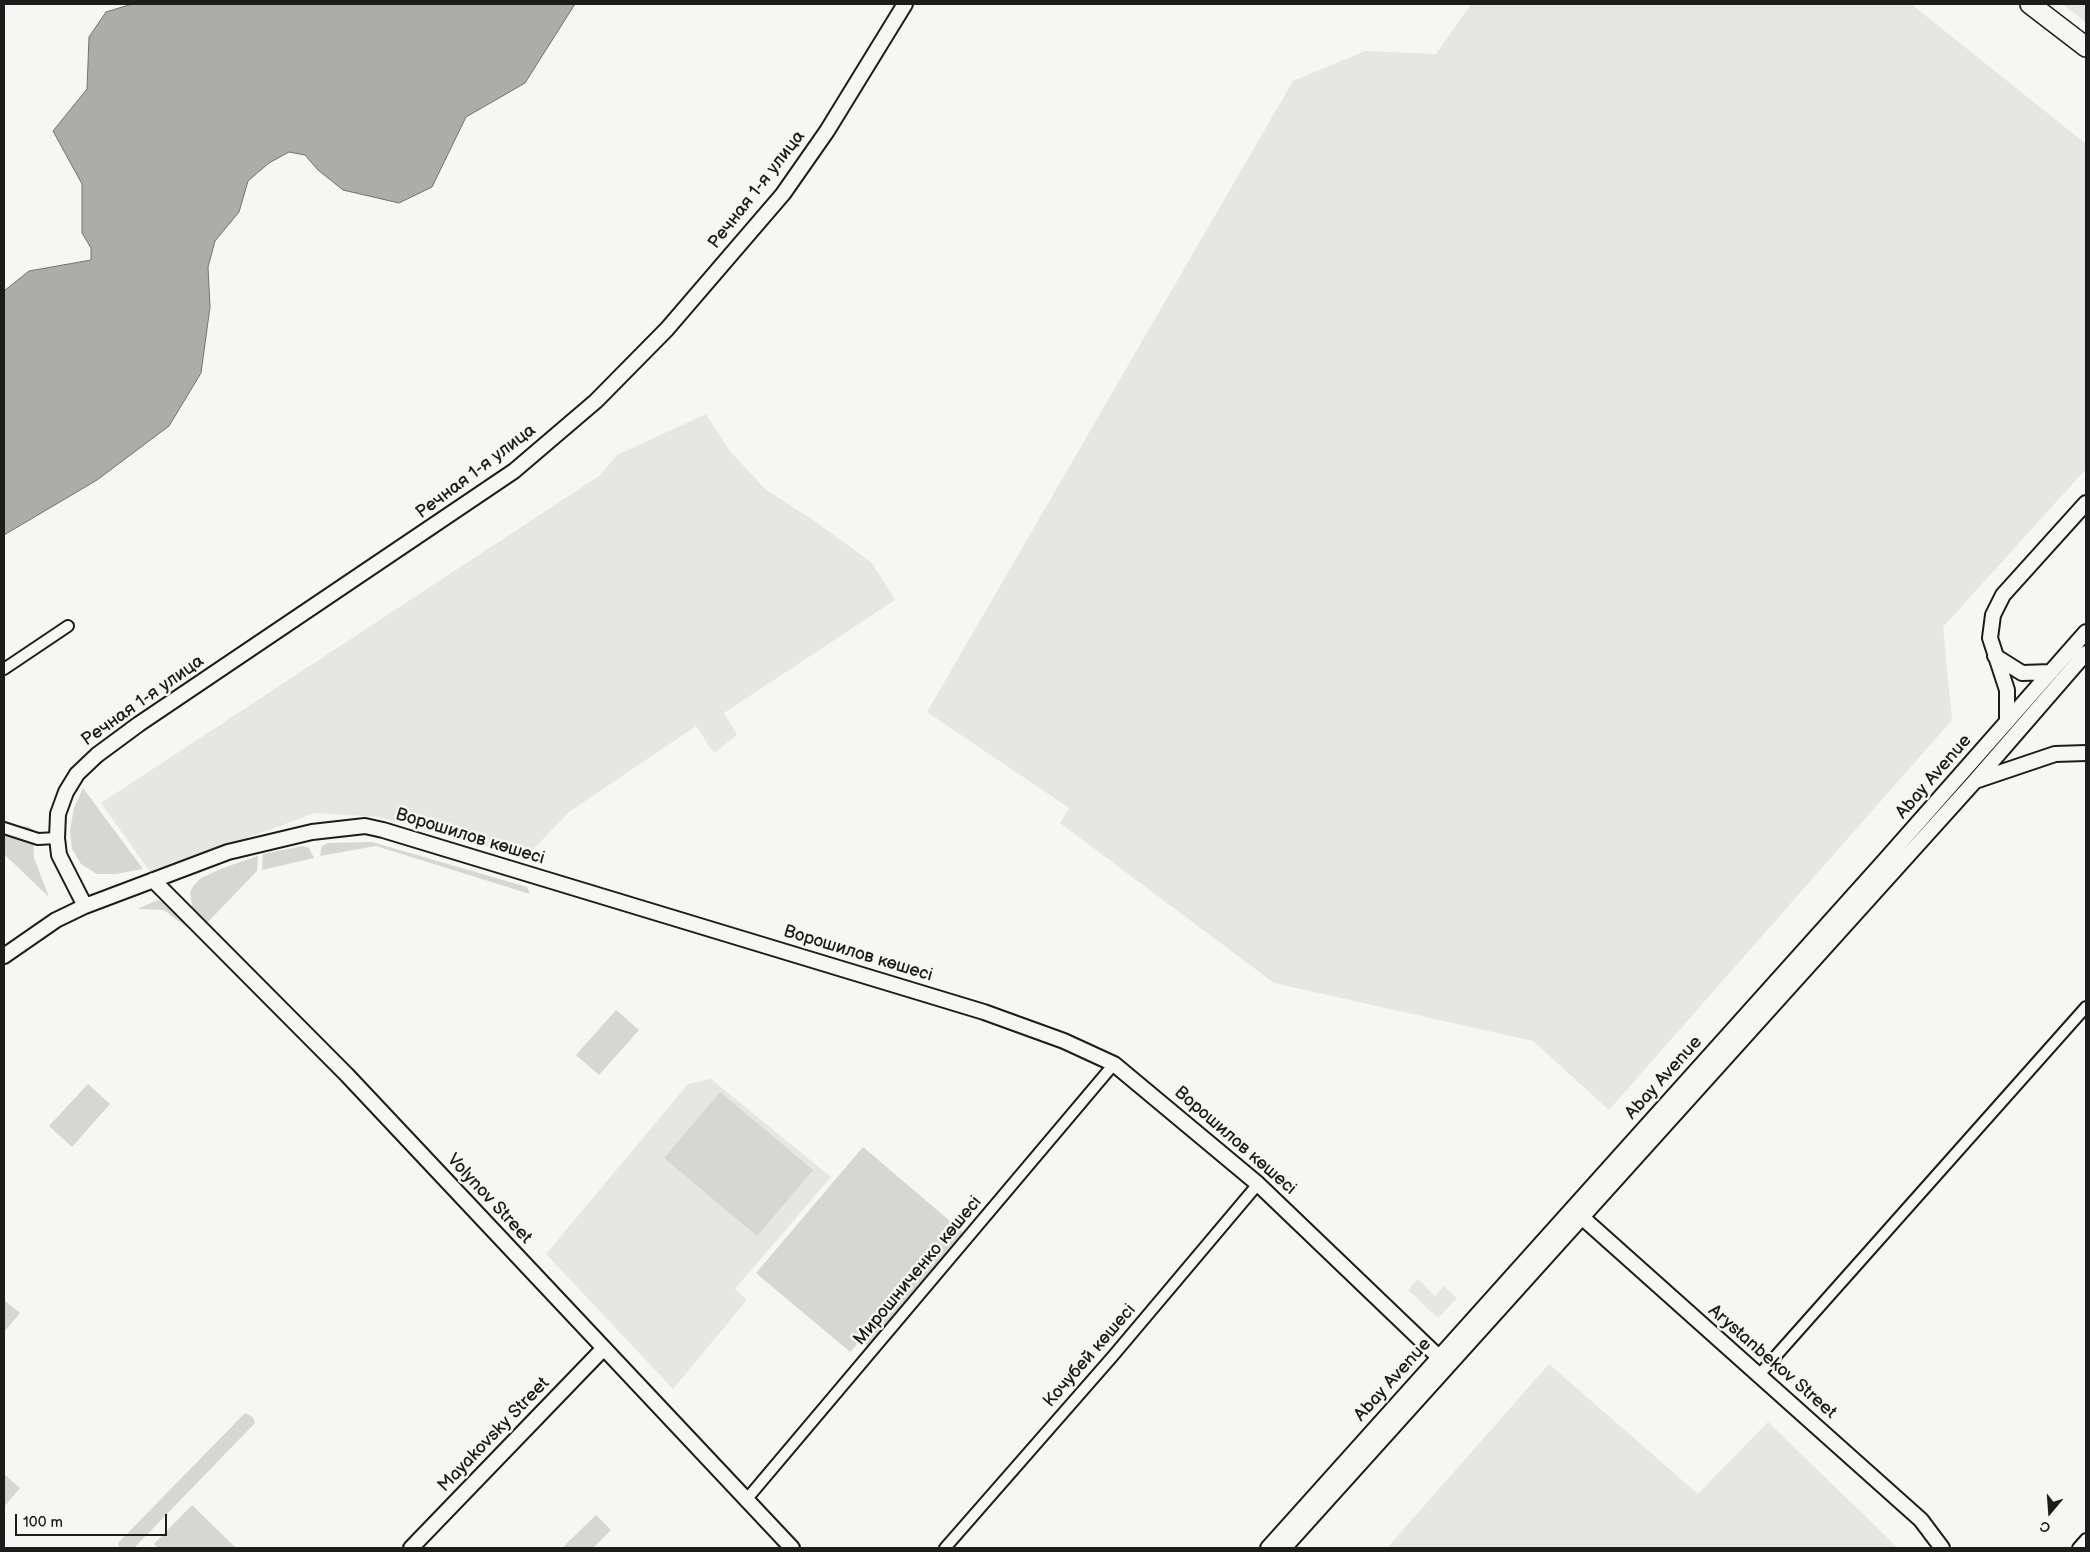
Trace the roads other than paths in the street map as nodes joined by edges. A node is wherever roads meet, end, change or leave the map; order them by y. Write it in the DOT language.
graph roads {
  1 [pos="905,4"];
  2 [pos="2030,4"];
  3 [pos="2086,47"];
  4 [pos="2086,503"];
  5 [pos="68,626"];
  6 [pos="2086,632"];
  7 [pos="2086,654"];
  8 [pos="1995,656"];
  9 [pos="4,669"];
  10 [pos="2051,672"];
  11 [pos="2007,722"];
  12 [pos="2086,753"];
  13 [pos="1975,781"];
  14 [pos="4,828"];
  15 [pos="57,838"];
  16 [pos="154,880"];
  17 [pos="84,906"];
  18 [pos="4,956"];
  19 [pos="2086,1007"];
  20 [pos="1114,1064"];
  21 [pos="1258,1184"];
  22 [pos="1577,1213"];
  23 [pos="604,1348"];
  24 [pos="1443,1362"];
  25 [pos="1758,1376"];
  26 [pos="746,1500"];
  27 [pos="2086,1539"];
  28 [pos="411,1548"];
  29 [pos="792,1548"];
  30 [pos="945,1548"];
  31 [pos="1268,1548"];
  32 [pos="1284,1548"];
  33 [pos="1942,1548"];
  34 [pos="2078,1548"];
  1 -- 15 [label="main road, Речная 1-я улица"];
  2 -- 3 [label="highway"];
  4 -- 8 [label="main road"];
  5 -- 9 [label="street"];
  6 -- 10 [label="main road, Abay Avenue"];
  7 -- 13 [label="main road, Abay Avenue"];
  8 -- 10 [label="main road"];
  8 -- 11 [label="main road"];
  10 -- 11 [label="main road, Abay Avenue"];
  11 -- 22 [label="main road, Abay Avenue"];
  12 -- 13 [label="main road"];
  13 -- 22 [label="main road, Abay Avenue"];
  14 -- 15 [label="street"];
  15 -- 17 [label="main road, Речная 1-я улица"];
  16 -- 17 [label="main road, Ворошилов көшесі"];
  16 -- 20 [label="main road, Ворошилов көшесі"];
  16 -- 23 [label="main road, Volynov Street"];
  17 -- 18 [label="main road, Ворошилов көшесі"];
  19 -- 25 [label="street"];
  20 -- 21 [label="main road, Ворошилов көшесі"];
  20 -- 26 [label="street, Мирошниченко көшесі"];
  21 -- 24 [label="main road, Ворошилов көшесі"];
  21 -- 30 [label="street, Кочубей көшесі"];
  22 -- 24 [label="main road, Abay Avenue"];
  22 -- 25 [label="main road, Arystanbekov Street"];
  23 -- 26 [label="main road, Volynov Street"];
  23 -- 28 [label="main road, Mayakovsky Street"];
  24 -- 31 [label="main road, Abay Avenue"];
  24 -- 32 [label="main road, Abay Avenue"];
  25 -- 33 [label="main road, Arystanbekov Street"];
  26 -- 29 [label="main road, Volynov Street"];
  27 -- 34 [label="street"];
}
